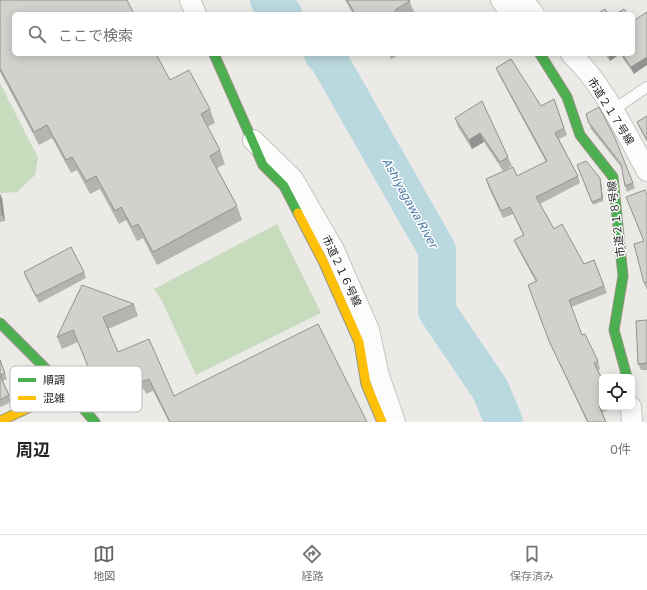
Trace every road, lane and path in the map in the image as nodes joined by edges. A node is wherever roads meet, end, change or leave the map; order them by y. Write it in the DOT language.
graph roads {
  1 [pos="190,0"];
  2 [pos="501,0"];
  3 [pos="523,0"];
  4 [pos="195,12"];
  5 [pos="510,12"];
  6 [pos="532,12"];
  7 [pos="215,56"];
  8 [pos="541,56"];
  9 [pos="573,56"];
  10 [pos="647,87"];
  11 [pos="613,110"];
  12 [pos="253,140"];
  13 [pos="647,171"];
  14 [pos="0,323"];
  15 [pos="43,366"];
  16 [pos="626,374"];
  17 [pos="631,410"];
  18 [pos="19,412"];
  19 [pos="86,412"];
  20 [pos="0,421"];
  21 [pos="95,422"];
  22 [pos="382,422"];
  23 [pos="395,422"];
  24 [pos="632,422"];
  1 -- 4 [label="street"];
  2 -- 5 [label="street"];
  3 -- 6 [label="street"];
  7 -- 12 [label="street, 市道２１６号線"];
  8 -- 16 [label="street, 市道２１８号線"];
  9 -- 11 [label="street, 市道２１７号線"];
  10 -- 11 [label="lane"];
  11 -- 13 [label="street, 市道２１７号線"];
  12 -- 22 [label="street, 市道２１６号線"];
  12 -- 23 [label="street, 市道２１６号線"];
  14 -- 15 [label="street"];
  17 -- 24 [label="street"];
  18 -- 20 [label="street"];
  19 -- 21 [label="street"];
}
